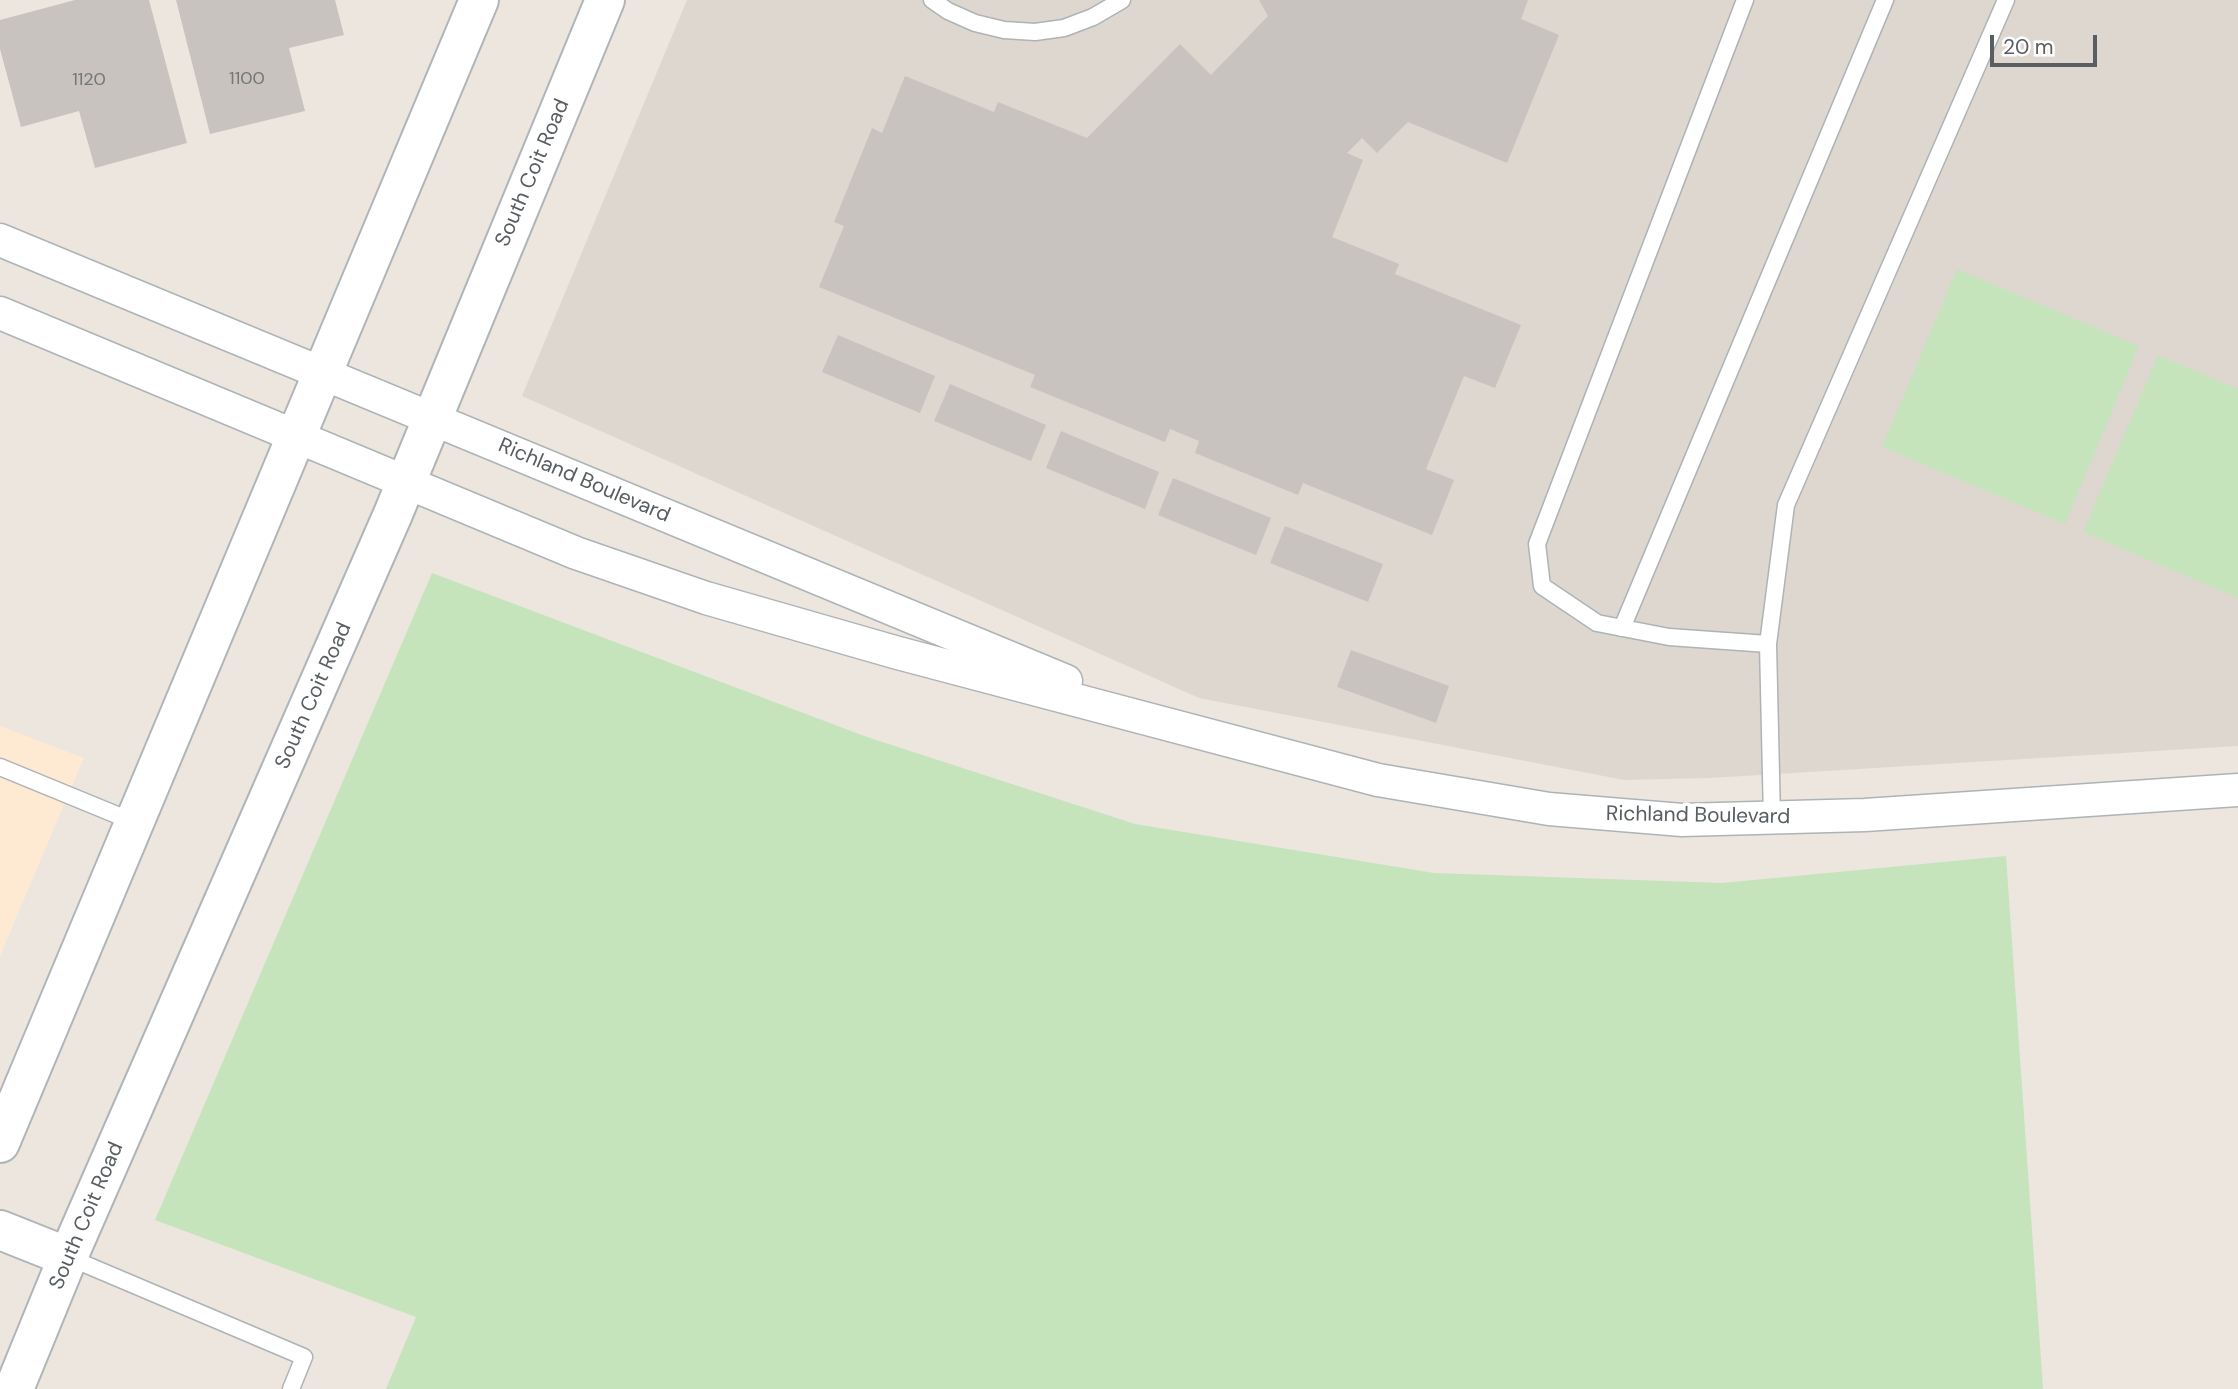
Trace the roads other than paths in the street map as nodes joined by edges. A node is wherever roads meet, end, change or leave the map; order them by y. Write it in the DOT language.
graph roads {
  1 [pos="479,0"];
  2 [pos="605,0"];
  3 [pos="932,0"];
  4 [pos="1122,0"];
  5 [pos="1745,0"];
  6 [pos="1885,0"];
  7 [pos="2006,0"];
  8 [pos="0,240"];
  9 [pos="0,313"];
  10 [pos="323,374"];
  11 [pos="432,418"];
  12 [pos="297,436"];
  13 [pos="407,482"];
  14 [pos="1622,628"];
  15 [pos="1769,644"];
  16 [pos="1168,723"];
  17 [pos="0,767"];
  18 [pos="2238,790"];
  19 [pos="1772,819"];
  20 [pos="134,822"];
  21 [pos="0,1143"];
  22 [pos="0,1230"];
  23 [pos="68,1257"];
  24 [pos="14,1389"];
  25 [pos="291,1389"];
  1 -- 10 [label="main road"];
  2 -- 11 [label="main road, South Coit Road"];
  3 -- 4 [label="lane"];
  5 -- 14 [label="lane"];
  6 -- 14 [label="lane"];
  7 -- 15 [label="lane"];
  8 -- 10 [label="street, Richland Boulevard"];
  9 -- 12 [label="street, Richland Boulevard"];
  10 -- 11 [label="street, Richland Boulevard"];
  10 -- 12 [label="main road"];
  11 -- 13 [label="main road, South Coit Road"];
  11 -- 16 [label="street, Richland Boulevard"];
  12 -- 13 [label="street, Richland Boulevard"];
  12 -- 20 [label="main road"];
  13 -- 16 [label="street, Richland Boulevard"];
  13 -- 23 [label="main road, South Coit Road"];
  14 -- 15 [label="lane"];
  15 -- 19 [label="lane"];
  16 -- 19 [label="street, Richland Boulevard"];
  17 -- 20 [label="lane"];
  18 -- 19 [label="street, Richland Boulevard"];
  20 -- 21 [label="main road"];
  22 -- 23 [label="main road"];
  23 -- 24 [label="main road, South Coit Road"];
  23 -- 25 [label="lane"];
}
